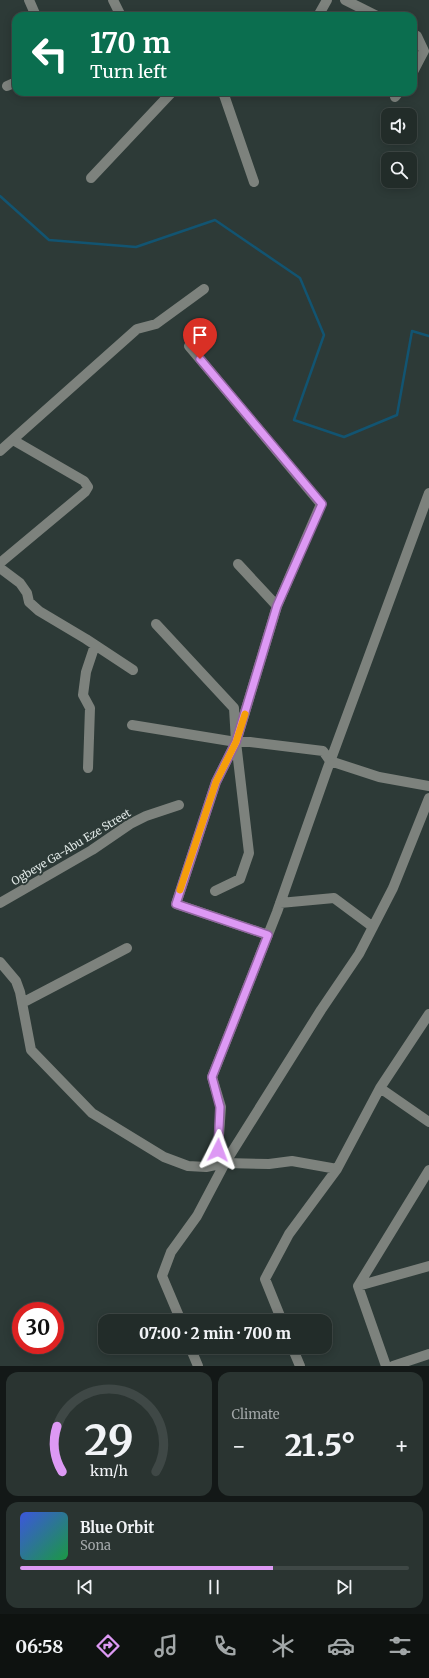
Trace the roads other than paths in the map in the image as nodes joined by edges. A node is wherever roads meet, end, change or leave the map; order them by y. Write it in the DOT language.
graph roads {
  1 [pos="29,0"];
  2 [pos="113,0"];
  3 [pos="327,0"];
  4 [pos="345,0"];
  5 [pos="34,12"];
  6 [pos="119,12"];
  7 [pos="320,12"];
  8 [pos="369,12"];
  9 [pos="417,36"];
  10 [pos="417,64"];
  11 [pos="168,96"];
  12 [pos="224,96"];
  13 [pos="91,178"];
  14 [pos="254,182"];
  15 [pos="204,289"];
  16 [pos="189,346"];
  17 [pos="13,440"];
  18 [pos="0,451"];
  19 [pos="429,493"];
  20 [pos="0,563"];
  21 [pos="238,564"];
  22 [pos="0,568"];
  23 [pos="277,606"];
  24 [pos="156,624"];
  25 [pos="95,645"];
  26 [pos="133,670"];
  27 [pos="132,726"];
  28 [pos="236,742"];
  29 [pos="330,761"];
  30 [pos="88,768"];
  31 [pos="429,786"];
  32 [pos="429,798"];
  33 [pos="179,805"];
  34 [pos="216,891"];
  35 [pos="0,903"];
  36 [pos="280,903"];
  37 [pos="373,927"];
  38 [pos="268,935"];
  39 [pos="127,948"];
  40 [pos="0,962"];
  41 [pos="22,1003"];
  42 [pos="429,1014"];
  43 [pos="380,1088"];
  44 [pos="429,1122"];
  45 [pos="225,1164"];
  46 [pos="337,1169"];
  47 [pos="429,1170"];
  48 [pos="429,1266"];
  49 [pos="358,1286"];
  50 [pos="179,1314"];
  51 [pos="279,1314"];
  52 [pos="193,1354"];
  53 [pos="295,1354"];
  54 [pos="429,1354"];
  55 [pos="198,1366"];
  56 [pos="300,1366"];
  57 [pos="386,1366"];
  58 [pos="393,1366"];
  1 -- 5 [label="street"];
  2 -- 6 [label="street"];
  3 -- 7 [label="street"];
  4 -- 8 [label="street"];
  9 -- 10 [label="street"];
  11 -- 13 [label="street"];
  12 -- 14 [label="street"];
  15 -- 17 [label="street"];
  16 -- 23 [label="street"];
  17 -- 18 [label="street"];
  17 -- 20 [label="street"];
  19 -- 29 [label="street"];
  21 -- 23 [label="street"];
  22 -- 25 [label="street"];
  23 -- 28 [label="street"];
  24 -- 28 [label="street"];
  25 -- 26 [label="street"];
  25 -- 30 [label="street"];
  27 -- 28 [label="street"];
  28 -- 29 [label="street"];
  28 -- 34 [label="street"];
  28 -- 38 [label="street"];
  29 -- 31 [label="street"];
  29 -- 36 [label="street"];
  32 -- 37 [label="street"];
  33 -- 35 [label="street, Ogbeye Ga-Abu Eze Street"];
  36 -- 37 [label="street"];
  36 -- 38 [label="street"];
  37 -- 45 [label="street"];
  38 -- 45 [label="street"];
  39 -- 41 [label="street"];
  40 -- 41 [label="street"];
  41 -- 45 [label="street"];
  42 -- 43 [label="street"];
  43 -- 44 [label="street"];
  43 -- 46 [label="street"];
  45 -- 46 [label="street"];
  45 -- 50 [label="street"];
  46 -- 51 [label="street"];
  47 -- 49 [label="street"];
  48 -- 49 [label="street"];
  49 -- 57 [label="street"];
  52 -- 55 [label="street"];
  53 -- 56 [label="street"];
  54 -- 58 [label="street"];
}
